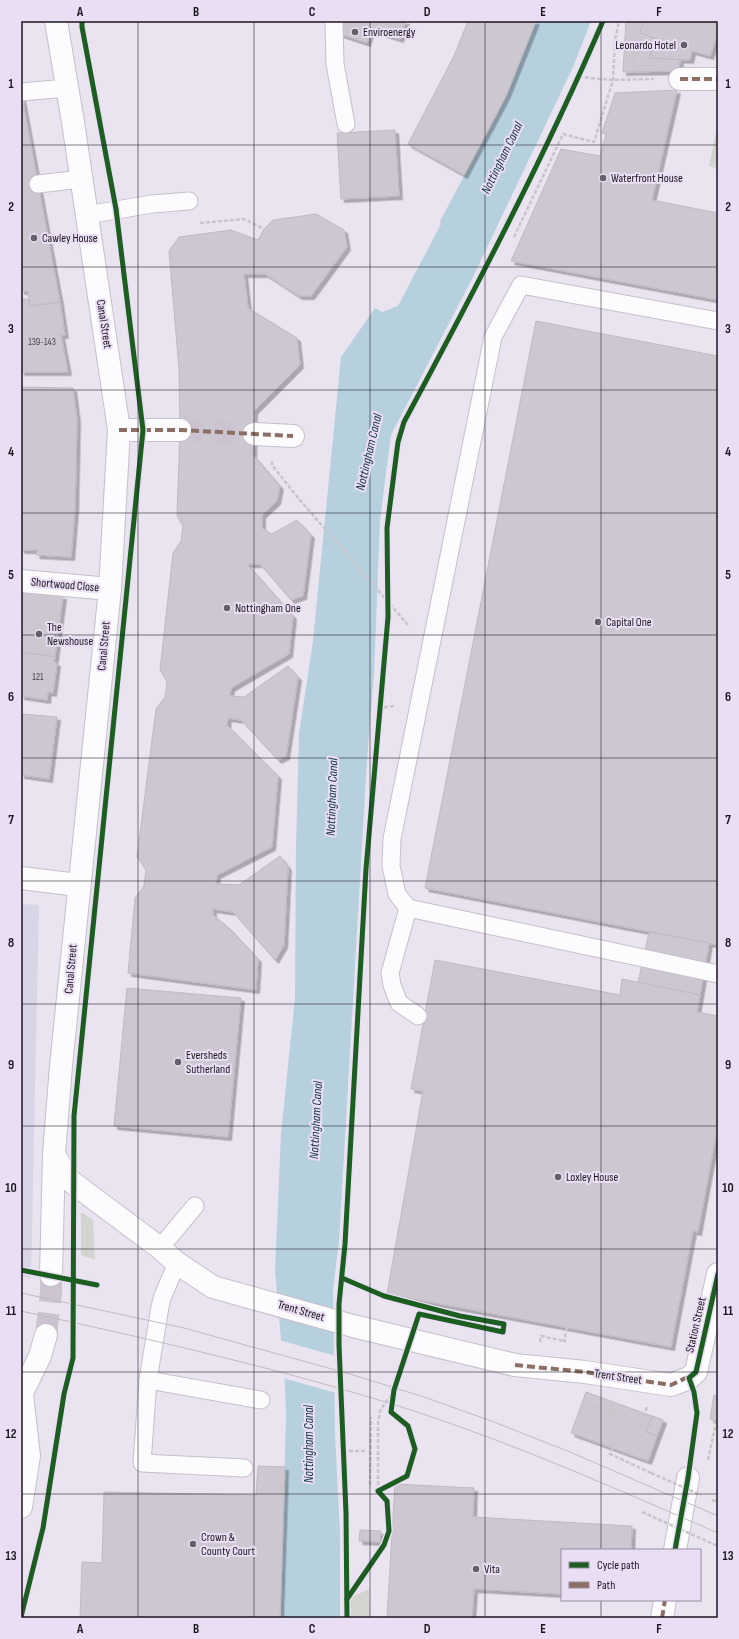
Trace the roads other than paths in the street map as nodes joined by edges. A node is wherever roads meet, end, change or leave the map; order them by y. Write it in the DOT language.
graph roads {
  1 [pos="56,21"];
  2 [pos="334,21"];
  3 [pos="672,73"];
  4 [pos="718,79"];
  5 [pos="67,88"];
  6 [pos="21,92"];
  7 [pos="346,124"];
  8 [pos="80,179"];
  9 [pos="38,184"];
  10 [pos="189,201"];
  11 [pos="87,215"];
  12 [pos="718,321"];
  13 [pos="119,430"];
  14 [pos="180,430"];
  15 [pos="254,434"];
  16 [pos="293,436"];
  17 [pos="21,581"];
  18 [pos="110,589"];
  19 [pos="21,878"];
  20 [pos="78,884"];
  21 [pos="408,908"];
  22 [pos="718,974"];
  23 [pos="418,1016"];
  24 [pos="54,1154"];
  25 [pos="195,1206"];
  26 [pos="160,1248"];
  27 [pos="177,1262"];
  28 [pos="718,1274"];
  29 [pos="50,1275"];
  30 [pos="46,1335"];
  31 [pos="689,1378"];
  32 [pos="148,1380"];
  33 [pos="22,1395"];
  34 [pos="261,1400"];
  35 [pos="244,1468"];
  36 [pos="694,1487"];
  37 [pos="21,1506"];
  38 [pos="675,1549"];
  39 [pos="665,1601"];
  40 [pos="662,1618"];
  1 -- 5 [label="street, Canal Street"];
  2 -- 7 [label="lane"];
  3 -- 4 [label="street"];
  5 -- 6 [label="lane"];
  5 -- 8 [label="street, Canal Street"];
  8 -- 9 [label="lane"];
  8 -- 11 [label="street, Canal Street"];
  10 -- 11 [label="lane"];
  11 -- 13 [label="street, Canal Street"];
  12 -- 21 [label="lane"];
  13 -- 14 [label="street"];
  13 -- 18 [label="street, Canal Street"];
  15 -- 16 [label="street"];
  17 -- 18 [label="street, Shortwood Close"];
  18 -- 20 [label="street, Canal Street"];
  19 -- 20 [label="street"];
  20 -- 24 [label="street, Canal Street"];
  21 -- 22 [label="lane"];
  21 -- 23 [label="lane"];
  24 -- 26 [label="street, Trent Street"];
  24 -- 29 [label="street, Canal Street"];
  25 -- 26 [label="lane"];
  26 -- 27 [label="street, Trent Street"];
  27 -- 31 [label="street, Trent Street"];
  27 -- 32 [label="lane"];
  28 -- 31 [label="street, Station Street"];
  30 -- 33 [label="street"];
  32 -- 34 [label="lane"];
  32 -- 35 [label="lane"];
  33 -- 37 [label="street"];
  36 -- 38 [label="street"];
  39 -- 40 [label="street"];
}
